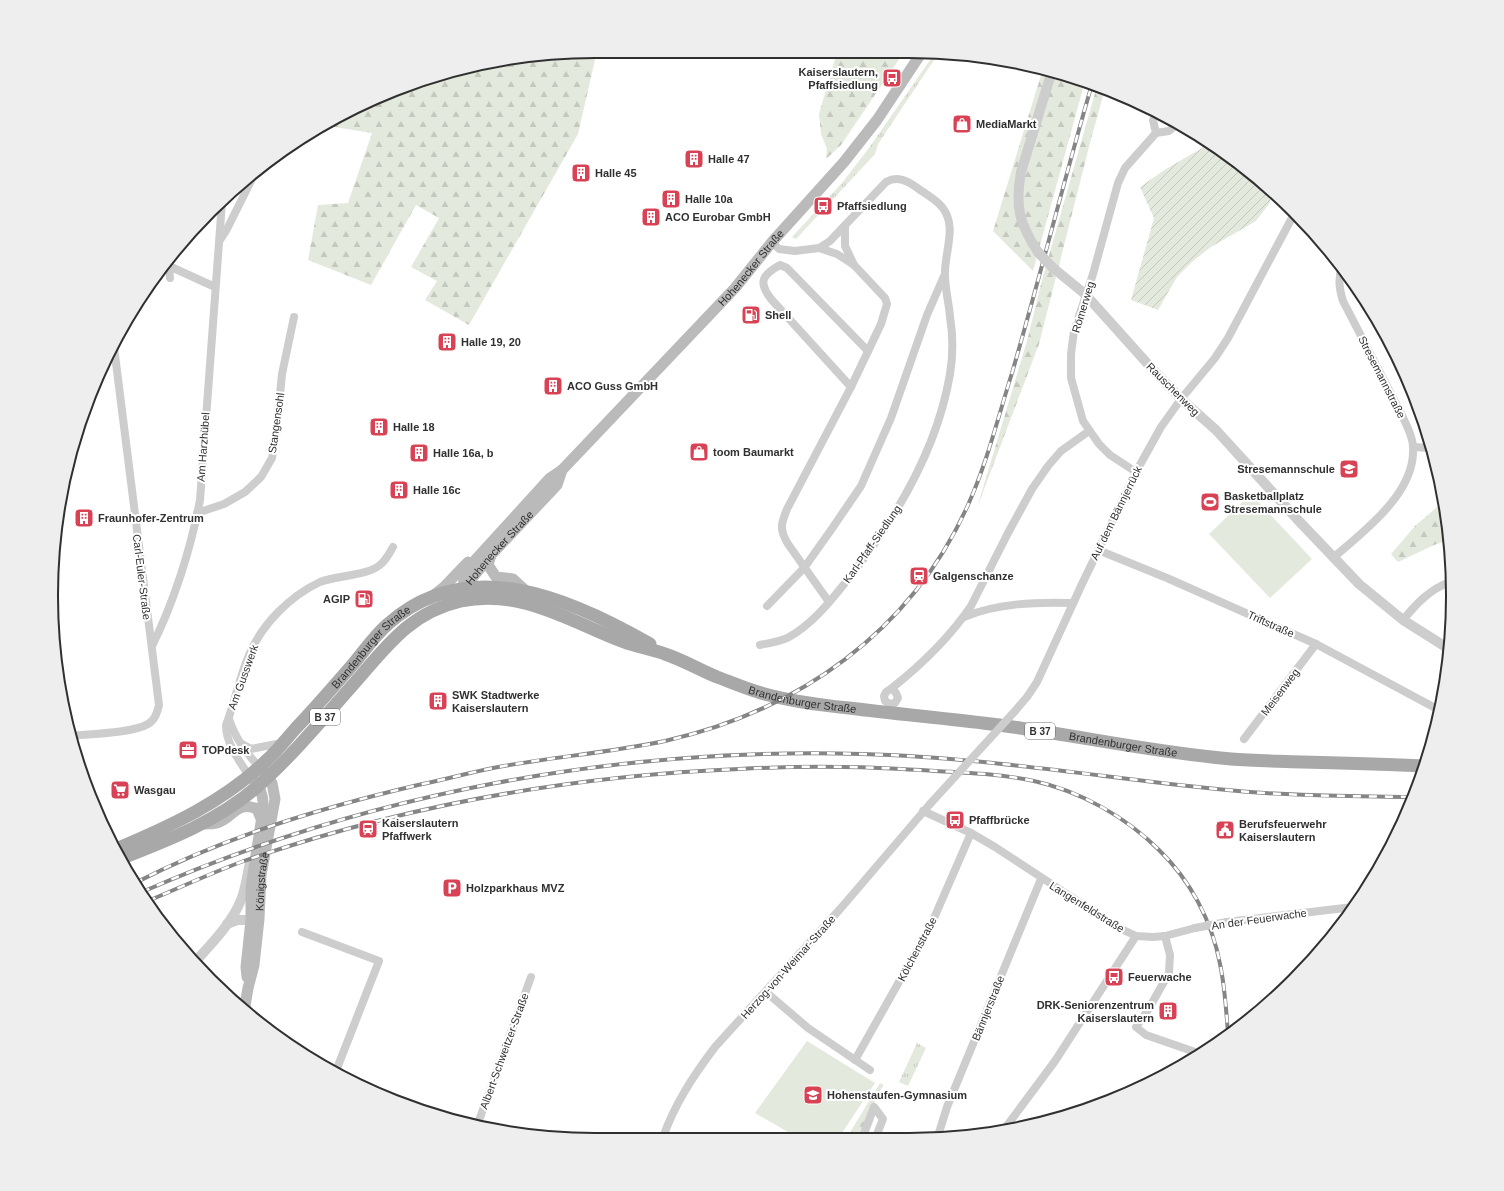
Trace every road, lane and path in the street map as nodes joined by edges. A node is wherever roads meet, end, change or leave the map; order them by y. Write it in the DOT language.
graph roads {
  1 [pos="918,58"];
  2 [pos="1050,77"];
  3 [pos="1154,117"];
  4 [pos="1173,128"];
  5 [pos="1156,133"];
  6 [pos="250,184"];
  7 [pos="222,209"];
  8 [pos="1292,218"];
  9 [pos="845,226"];
  10 [pos="220,240"];
  11 [pos="772,242"];
  12 [pos="819,248"];
  13 [pos="854,265"];
  14 [pos="170,267"];
  15 [pos="169,268"];
  16 [pos="1340,275"];
  17 [pos="944,276"];
  18 [pos="170,278"];
  19 [pos="215,287"];
  20 [pos="1085,294"];
  21 [pos="294,318"];
  22 [pos="868,351"];
  23 [pos="115,354"];
  24 [pos="851,387"];
  25 [pos="1181,398"];
  26 [pos="1089,431"];
  27 [pos="1413,447"];
  28 [pos="1425,448"];
  29 [pos="1136,472"];
  30 [pos="197,513"];
  31 [pos="393,547"];
  32 [pos="1098,550"];
  33 [pos="488,551"];
  34 [pos="1333,558"];
  35 [pos="804,568"];
  36 [pos="1446,584"];
  37 [pos="525,590"];
  38 [pos="463,594"];
  39 [pos="434,595"];
  40 [pos="829,602"];
  41 [pos="1072,603"];
  42 [pos="767,606"];
  43 [pos="964,617"];
  44 [pos="1403,620"];
  45 [pos="1316,644"];
  46 [pos="760,645"];
  47 [pos="1443,645"];
  48 [pos="151,647"];
  49 [pos="665,654"];
  50 [pos="892,688"];
  51 [pos="1434,707"];
  52 [pos="229,718"];
  53 [pos="76,735"];
  54 [pos="1244,739"];
  55 [pos="238,741"];
  56 [pos="283,743"];
  57 [pos="1418,766"];
  58 [pos="249,776"];
  59 [pos="262,776"];
  60 [pos="930,804"];
  61 [pos="923,811"];
  62 [pos="262,821"];
  63 [pos="203,824"];
  64 [pos="971,833"];
  65 [pos="121,847"];
  66 [pos="257,849"];
  67 [pos="126,857"];
  68 [pos="1042,879"];
  69 [pos="1345,908"];
  70 [pos="255,920"];
  71 [pos="227,924"];
  72 [pos="302,932"];
  73 [pos="1136,936"];
  74 [pos="1165,936"];
  75 [pos="198,958"];
  76 [pos="531,977"];
  77 [pos="766,992"];
  78 [pos="245,1004"];
  79 [pos="1193,1051"];
  80 [pos="855,1060"];
  81 [pos="338,1067"];
  82 [pos="870,1070"];
  83 [pos="479,1120"];
  84 [pos="1008,1124"];
  85 [pos="939,1132"];
  86 [pos="665,1133"];
  87 [pos="864,1133"];
  88 [pos="877,1133"];
  1 -- 11 [label="main road, Hohenecker Straße"];
  2 -- 20 [label="street, Rauschenweg, bridge"];
  3 -- 5 [label="street"];
  4 -- 5 [label="street"];
  5 -- 20 [label="street, Römerweg"];
  6 -- 10 [label="street, Am Harzhübel"];
  7 -- 10 [label="street, Am Harzhübel"];
  8 -- 25 [label="street, Auf dem Bännjerrück"];
  9 -- 12 [label="street, Karl-Pfaff-Siedlung"];
  9 -- 13 [label="street"];
  9 -- 17 [label="street, Karl-Pfaff-Siedlung"];
  10 -- 19 [label="street, Am Harzhübel"];
  11 -- 12 [label="street"];
  11 -- 33 [label="main road, Hohenecker Straße"];
  12 -- 13 [label="street"];
  13 -- 22 [label="street"];
  14 -- 19 [label="street"];
  15 -- 18 [label="street"];
  16 -- 27 [label="street, Stresemannstraße"];
  17 -- 35 [label="street, Karl-Pfaff-Siedlung"];
  17 -- 40 [label="street, Karl-Pfaff-Siedlung"];
  19 -- 30 [label="street, Am Harzhübel"];
  20 -- 25 [label="street, Rauschenweg"];
  20 -- 26 [label="street, Römerweg"];
  21 -- 30 [label="street, Stangensohl"];
  22 -- 24 [label="street"];
  22 -- 24 [label="street"];
  23 -- 48 [label="street, Carl-Euler-Straße"];
  24 -- 35 [label="street"];
  25 -- 29 [label="street, Auf dem Bännjerrück"];
  25 -- 34 [label="street, Rauschenweg"];
  26 -- 29 [label="street, Römerweg"];
  26 -- 43 [label="street"];
  27 -- 28 [label="street"];
  27 -- 34 [label="street, Stresemannstraße"];
  29 -- 32 [label="street, Auf dem Bännjerrück"];
  30 -- 48 [label="street, Am Harzhübel"];
  31 -- 52 [label="street, Am Gusswerk"];
  32 -- 41 [label="street, Auf dem Bännjerrück"];
  32 -- 45 [label="street, Triftstraße"];
  33 -- 37 [label="main road"];
  33 -- 38 [label="main road, Hohenecker Straße"];
  33 -- 39 [label="main road, Hohenecker Straße"];
  34 -- 44 [label="street, Rauschenweg"];
  35 -- 40 [label="street"];
  35 -- 42 [label="street, Karl-Pfaff-Siedlung"];
  36 -- 44 [label="street"];
  37 -- 38 [label="main road, Brandenburger Straße / B 37"];
  37 -- 49 [label="main road, Brandenburger Straße / B 37"];
  38 -- 39 [label="main road, Brandenburger Straße / B 37"];
  38 -- 49 [label="main road, Brandenburger Straße / B 37"];
  38 -- 59 [label="main road, Brandenburger Straße / B 37"];
  39 -- 56 [label="main road, Brandenburger Straße / B 37"];
  40 -- 46 [label="street, Karl-Pfaff-Siedlung"];
  41 -- 43 [label="street"];
  41 -- 60 [label="street, Auf dem Bännjerrück, bridge"];
  43 -- 50 [label="street"];
  44 -- 47 [label="street, Rauschenweg"];
  45 -- 51 [label="street, Triftstraße"];
  45 -- 54 [label="street, Meisenweg"];
  48 -- 53 [label="street, Carl-Euler-Straße"];
  49 -- 57 [label="main road, Brandenburger Straße / B 37"];
  52 -- 55 [label="street, Am Gusswerk"];
  52 -- 58 [label="street, Am Gusswerk"];
  55 -- 56 [label="street"];
  55 -- 59 [label="street, Am Gusswerk"];
  56 -- 59 [label="main road, Brandenburger Straße / B 37"];
  58 -- 59 [label="main road, Brandenburger Straße / B 37"];
  58 -- 65 [label="main road, Brandenburger Straße / B 37"];
  59 -- 62 [label="main road, Königstraße"];
  59 -- 63 [label="main road, Brandenburger Straße / B 37"];
  59 -- 70 [label="main road, Königstraße"];
  60 -- 61 [label="street, Herzog-von-Weimar-Straße"];
  61 -- 64 [label="street, Langenfeldstraße"];
  61 -- 77 [label="street, Herzog-von-Weimar-Straße"];
  62 -- 63 [label="main road"];
  62 -- 66 [label="main road, Königstraße"];
  63 -- 67 [label="main road, Brandenburger Straße / B 37"];
  64 -- 68 [label="street, Langenfeldstraße"];
  64 -- 80 [label="street, Kölchenstraße"];
  66 -- 70 [label="main road, Königstraße"];
  66 -- 71 [label="street"];
  68 -- 73 [label="street, Langenfeldstraße"];
  68 -- 85 [label="street, Bännjerstraße"];
  69 -- 74 [label="street, An der Feuerwache, bridge"];
  70 -- 71 [label="street"];
  70 -- 78 [label="main road, Königstraße"];
  71 -- 75 [label="street"];
  72 -- 81 [label="street"];
  73 -- 74 [label="street, An der Feuerwache"];
  73 -- 84 [label="street, Langenfeldstraße"];
  74 -- 79 [label="street"];
  76 -- 83 [label="street, Albert-Schweitzer-Straße"];
  77 -- 80 [label="street"];
  77 -- 86 [label="street, Herzog-von-Weimar-Straße"];
  80 -- 82 [label="street"];
  87 -- 88 [label="street"];
}
